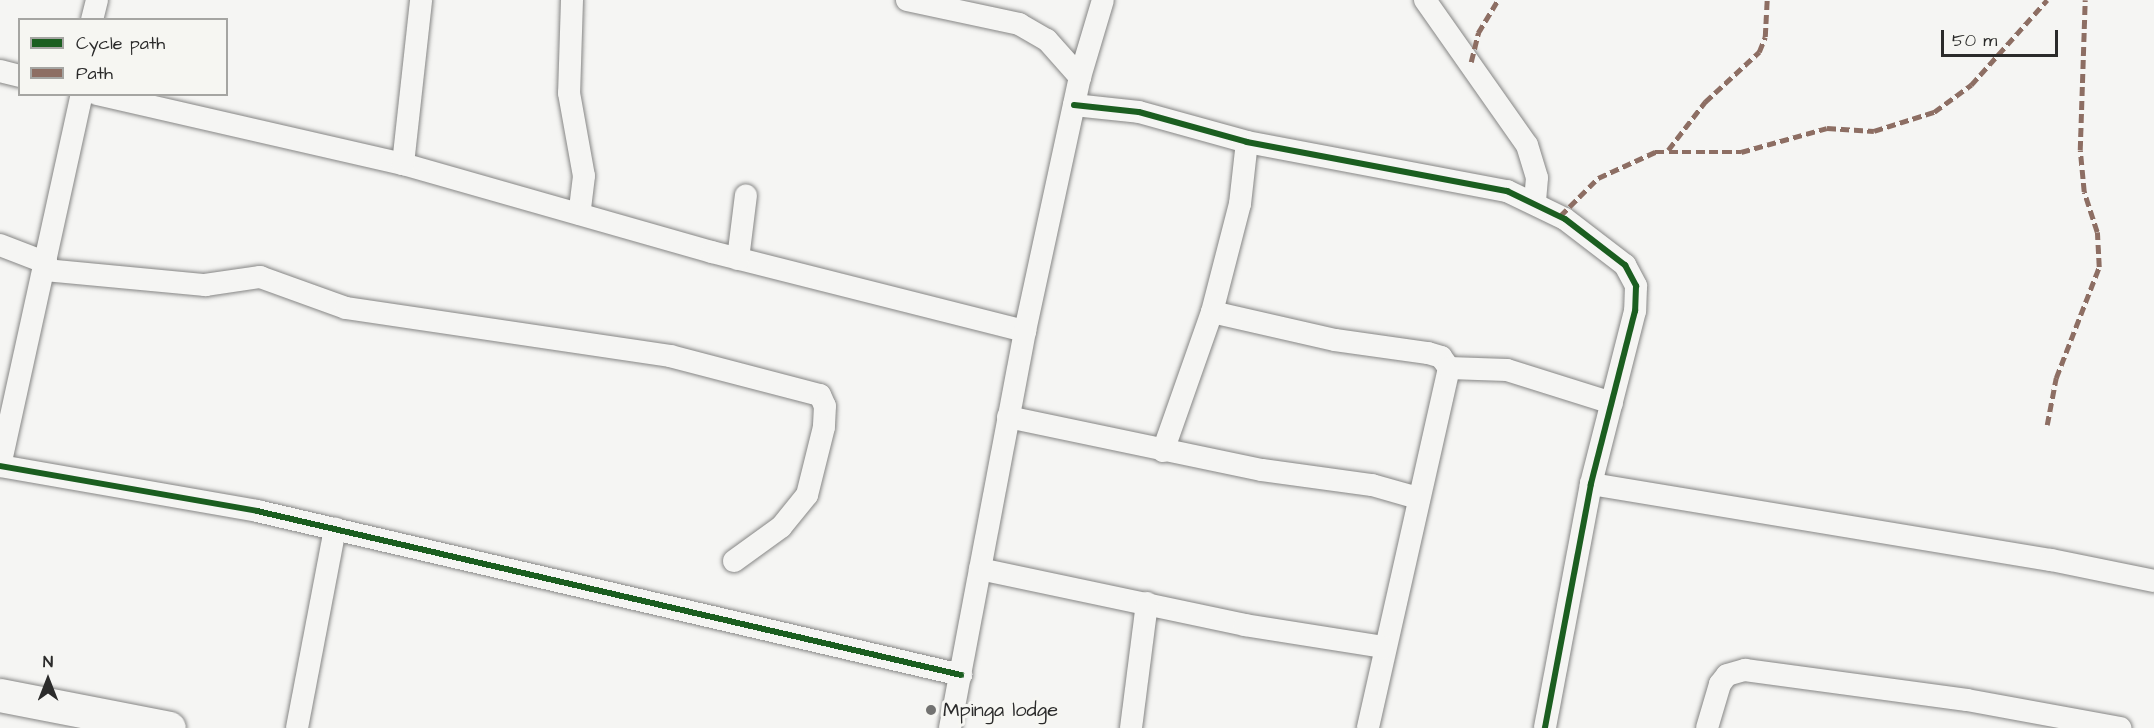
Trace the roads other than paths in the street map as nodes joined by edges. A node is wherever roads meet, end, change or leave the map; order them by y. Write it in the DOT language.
graph roads {
  1 [pos="97,0"];
  2 [pos="421,0"];
  3 [pos="572,0"];
  4 [pos="907,0"];
  5 [pos="1103,0"];
  6 [pos="1425,0"];
  7 [pos="92,18"];
  8 [pos="0,71"];
  9 [pos="18,76"];
  10 [pos="1080,77"];
  11 [pos="82,96"];
  12 [pos="106,96"];
  13 [pos="1074,105"];
  14 [pos="1247,142"];
  15 [pos="403,164"];
  16 [pos="746,195"];
  17 [pos="1535,202"];
  18 [pos="579,214"];
  19 [pos="0,245"];
  20 [pos="738,259"];
  21 [pos="46,266"];
  22 [pos="1212,312"];
  23 [pos="1024,331"];
  24 [pos="1449,368"];
  25 [pos="1612,403"];
  26 [pos="1008,417"];
  27 [pos="1163,451"];
  28 [pos="0,466"];
  29 [pos="1591,484"];
  30 [pos="1419,498"];
  31 [pos="335,529"];
  32 [pos="734,561"];
  33 [pos="980,569"];
  34 [pos="2154,581"];
  35 [pos="1147,603"];
  36 [pos="1384,647"];
  37 [pos="961,675"];
  38 [pos="0,695"];
  39 [pos="1138,727"];
  40 [pos="169,728"];
  41 [pos="297,728"];
  42 [pos="950,728"];
  43 [pos="1368,728"];
  44 [pos="1545,728"];
  45 [pos="1707,728"];
  46 [pos="2120,728"];
  1 -- 7 [label="street"];
  2 -- 15 [label="street"];
  3 -- 18 [label="street"];
  4 -- 10 [label="street"];
  5 -- 10 [label="street"];
  6 -- 17 [label="street"];
  8 -- 9 [label="street"];
  10 -- 13 [label="street"];
  11 -- 21 [label="street"];
  12 -- 15 [label="street"];
  13 -- 14 [label="street"];
  13 -- 23 [label="street"];
  14 -- 17 [label="street"];
  14 -- 22 [label="street"];
  15 -- 18 [label="street"];
  16 -- 20 [label="street"];
  17 -- 25 [label="street"];
  18 -- 20 [label="street"];
  19 -- 21 [label="street"];
  20 -- 23 [label="street"];
  21 -- 28 [label="street"];
  21 -- 32 [label="street"];
  22 -- 24 [label="street"];
  22 -- 27 [label="street"];
  23 -- 26 [label="street"];
  24 -- 25 [label="street"];
  24 -- 30 [label="street"];
  25 -- 29 [label="street"];
  26 -- 27 [label="street"];
  26 -- 33 [label="street"];
  27 -- 30 [label="street"];
  28 -- 31 [label="street"];
  29 -- 34 [label="street"];
  29 -- 44 [label="street"];
  30 -- 36 [label="street"];
  31 -- 37 [label="street"];
  31 -- 41 [label="street"];
  33 -- 35 [label="street"];
  33 -- 37 [label="street"];
  35 -- 36 [label="street"];
  35 -- 39 [label="street"];
  36 -- 43 [label="street"];
  37 -- 42 [label="street"];
  38 -- 40 [label="highway"];
  45 -- 46 [label="street"];
}
